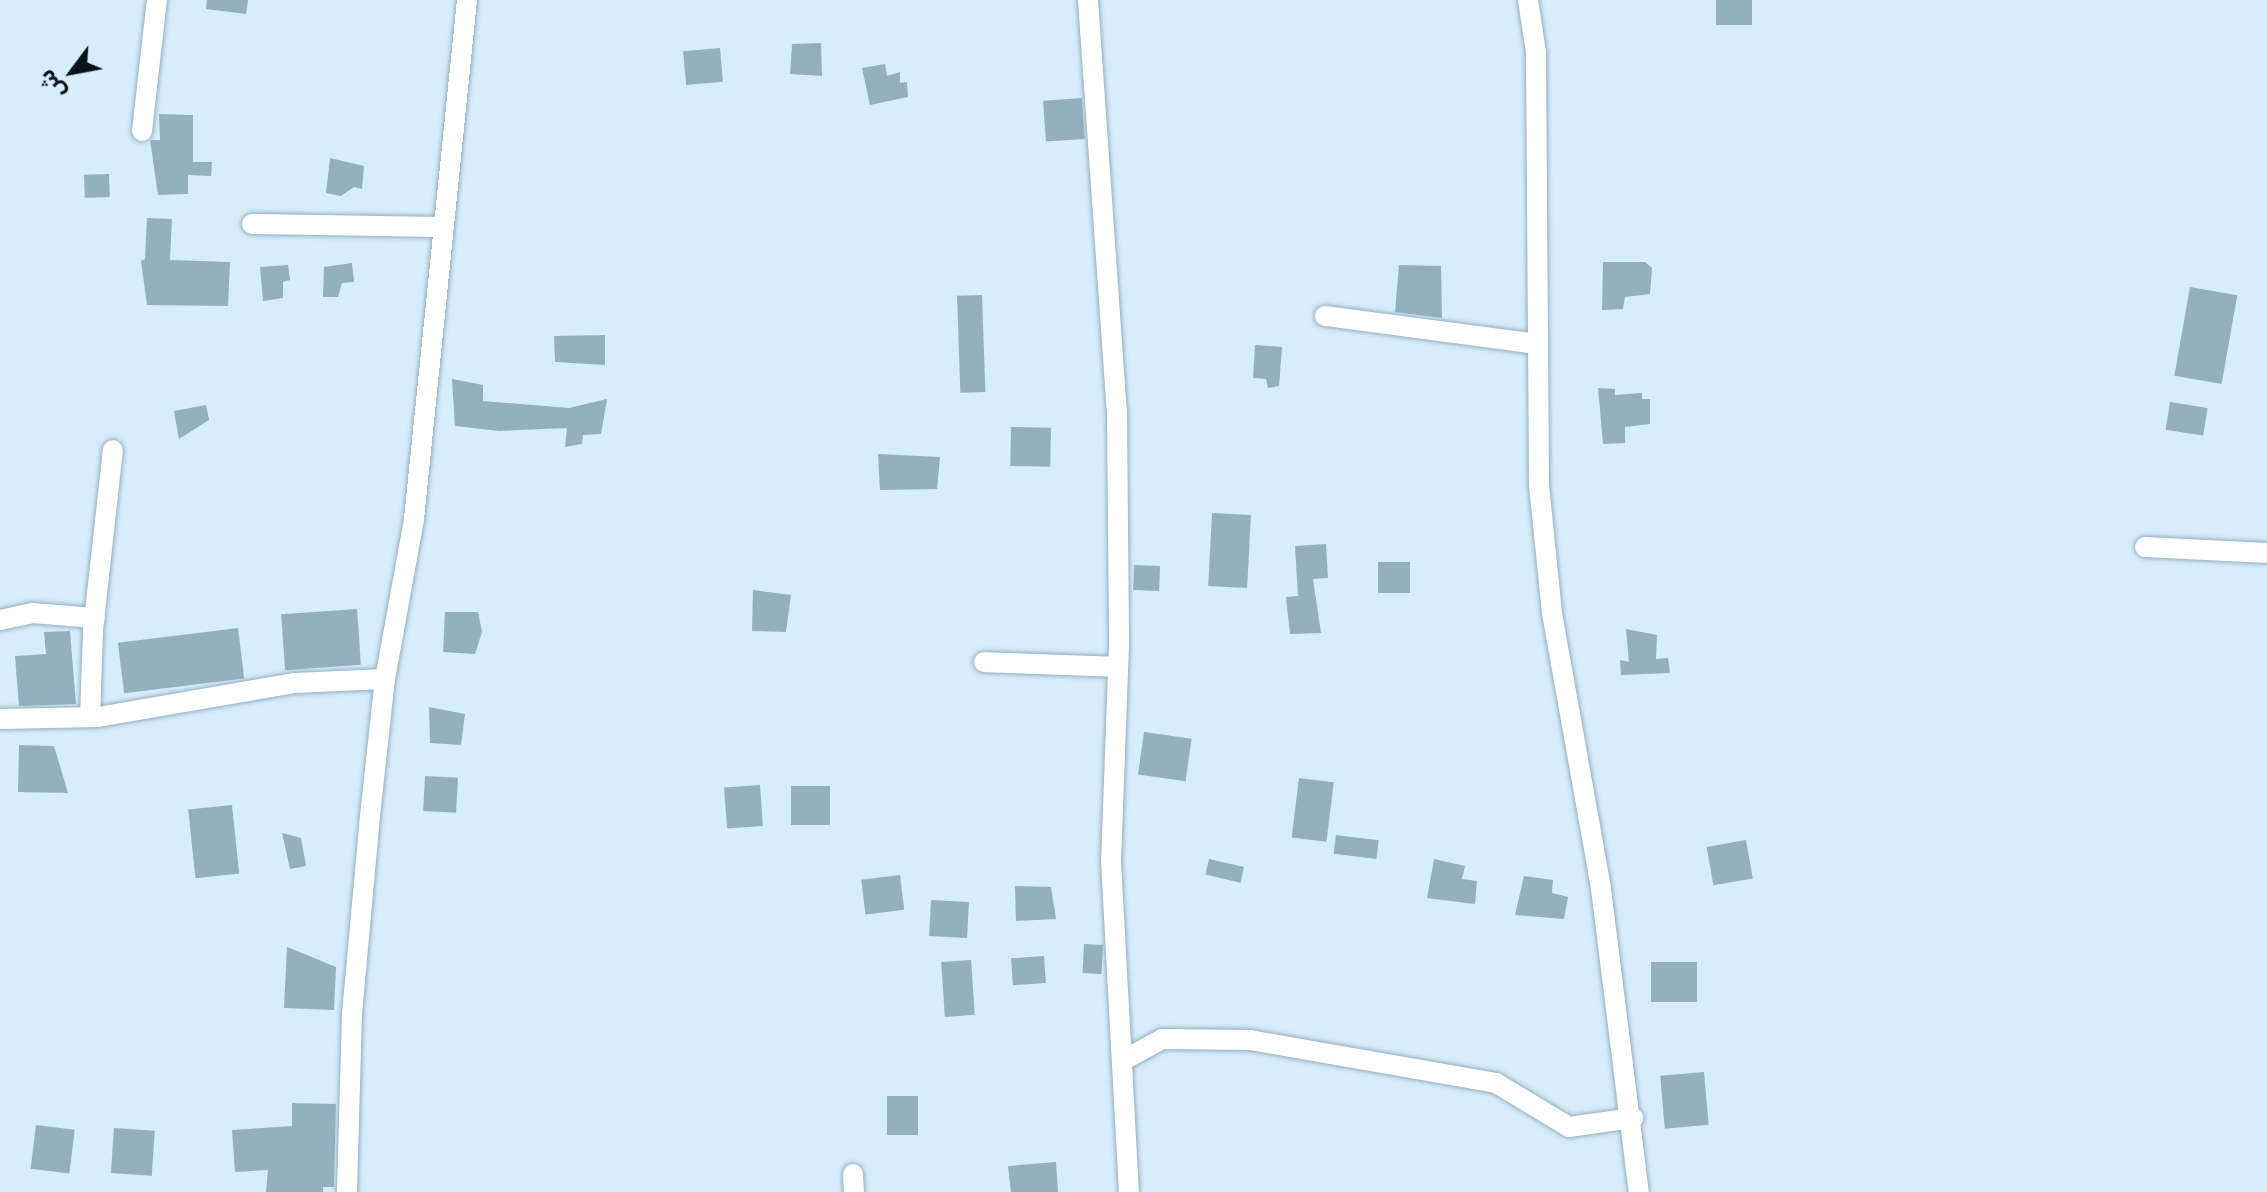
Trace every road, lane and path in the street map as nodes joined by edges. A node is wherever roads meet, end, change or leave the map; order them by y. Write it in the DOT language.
graph roads {
  1 [pos="157,0"];
  2 [pos="467,0"];
  3 [pos="1088,0"];
  4 [pos="1528,0"];
  5 [pos="142,131"];
  6 [pos="252,224"];
  7 [pos="444,227"];
  8 [pos="1325,316"];
  9 [pos="1537,344"];
  10 [pos="113,450"];
  11 [pos="2145,547"];
  12 [pos="2267,553"];
  13 [pos="95,618"];
  14 [pos="0,620"];
  15 [pos="984,662"];
  16 [pos="1118,667"];
  17 [pos="385,679"];
  18 [pos="90,717"];
  19 [pos="0,719"];
  20 [pos="1124,1060"];
  21 [pos="1633,1118"];
  22 [pos="347,1192"];
  23 [pos="1129,1192"];
  24 [pos="1639,1192"];
  1 -- 5 [label="street"];
  2 -- 7 [label="street"];
  3 -- 16 [label="street"];
  4 -- 9 [label="street"];
  6 -- 7 [label="street"];
  7 -- 17 [label="street"];
  8 -- 9 [label="street"];
  9 -- 21 [label="street"];
  10 -- 13 [label="street"];
  11 -- 12 [label="street"];
  13 -- 14 [label="street"];
  13 -- 18 [label="street"];
  15 -- 16 [label="street"];
  16 -- 20 [label="street"];
  17 -- 18 [label="street"];
  17 -- 22 [label="street"];
  18 -- 19 [label="street"];
  20 -- 21 [label="street"];
  20 -- 23 [label="street"];
  21 -- 24 [label="street"];
}
